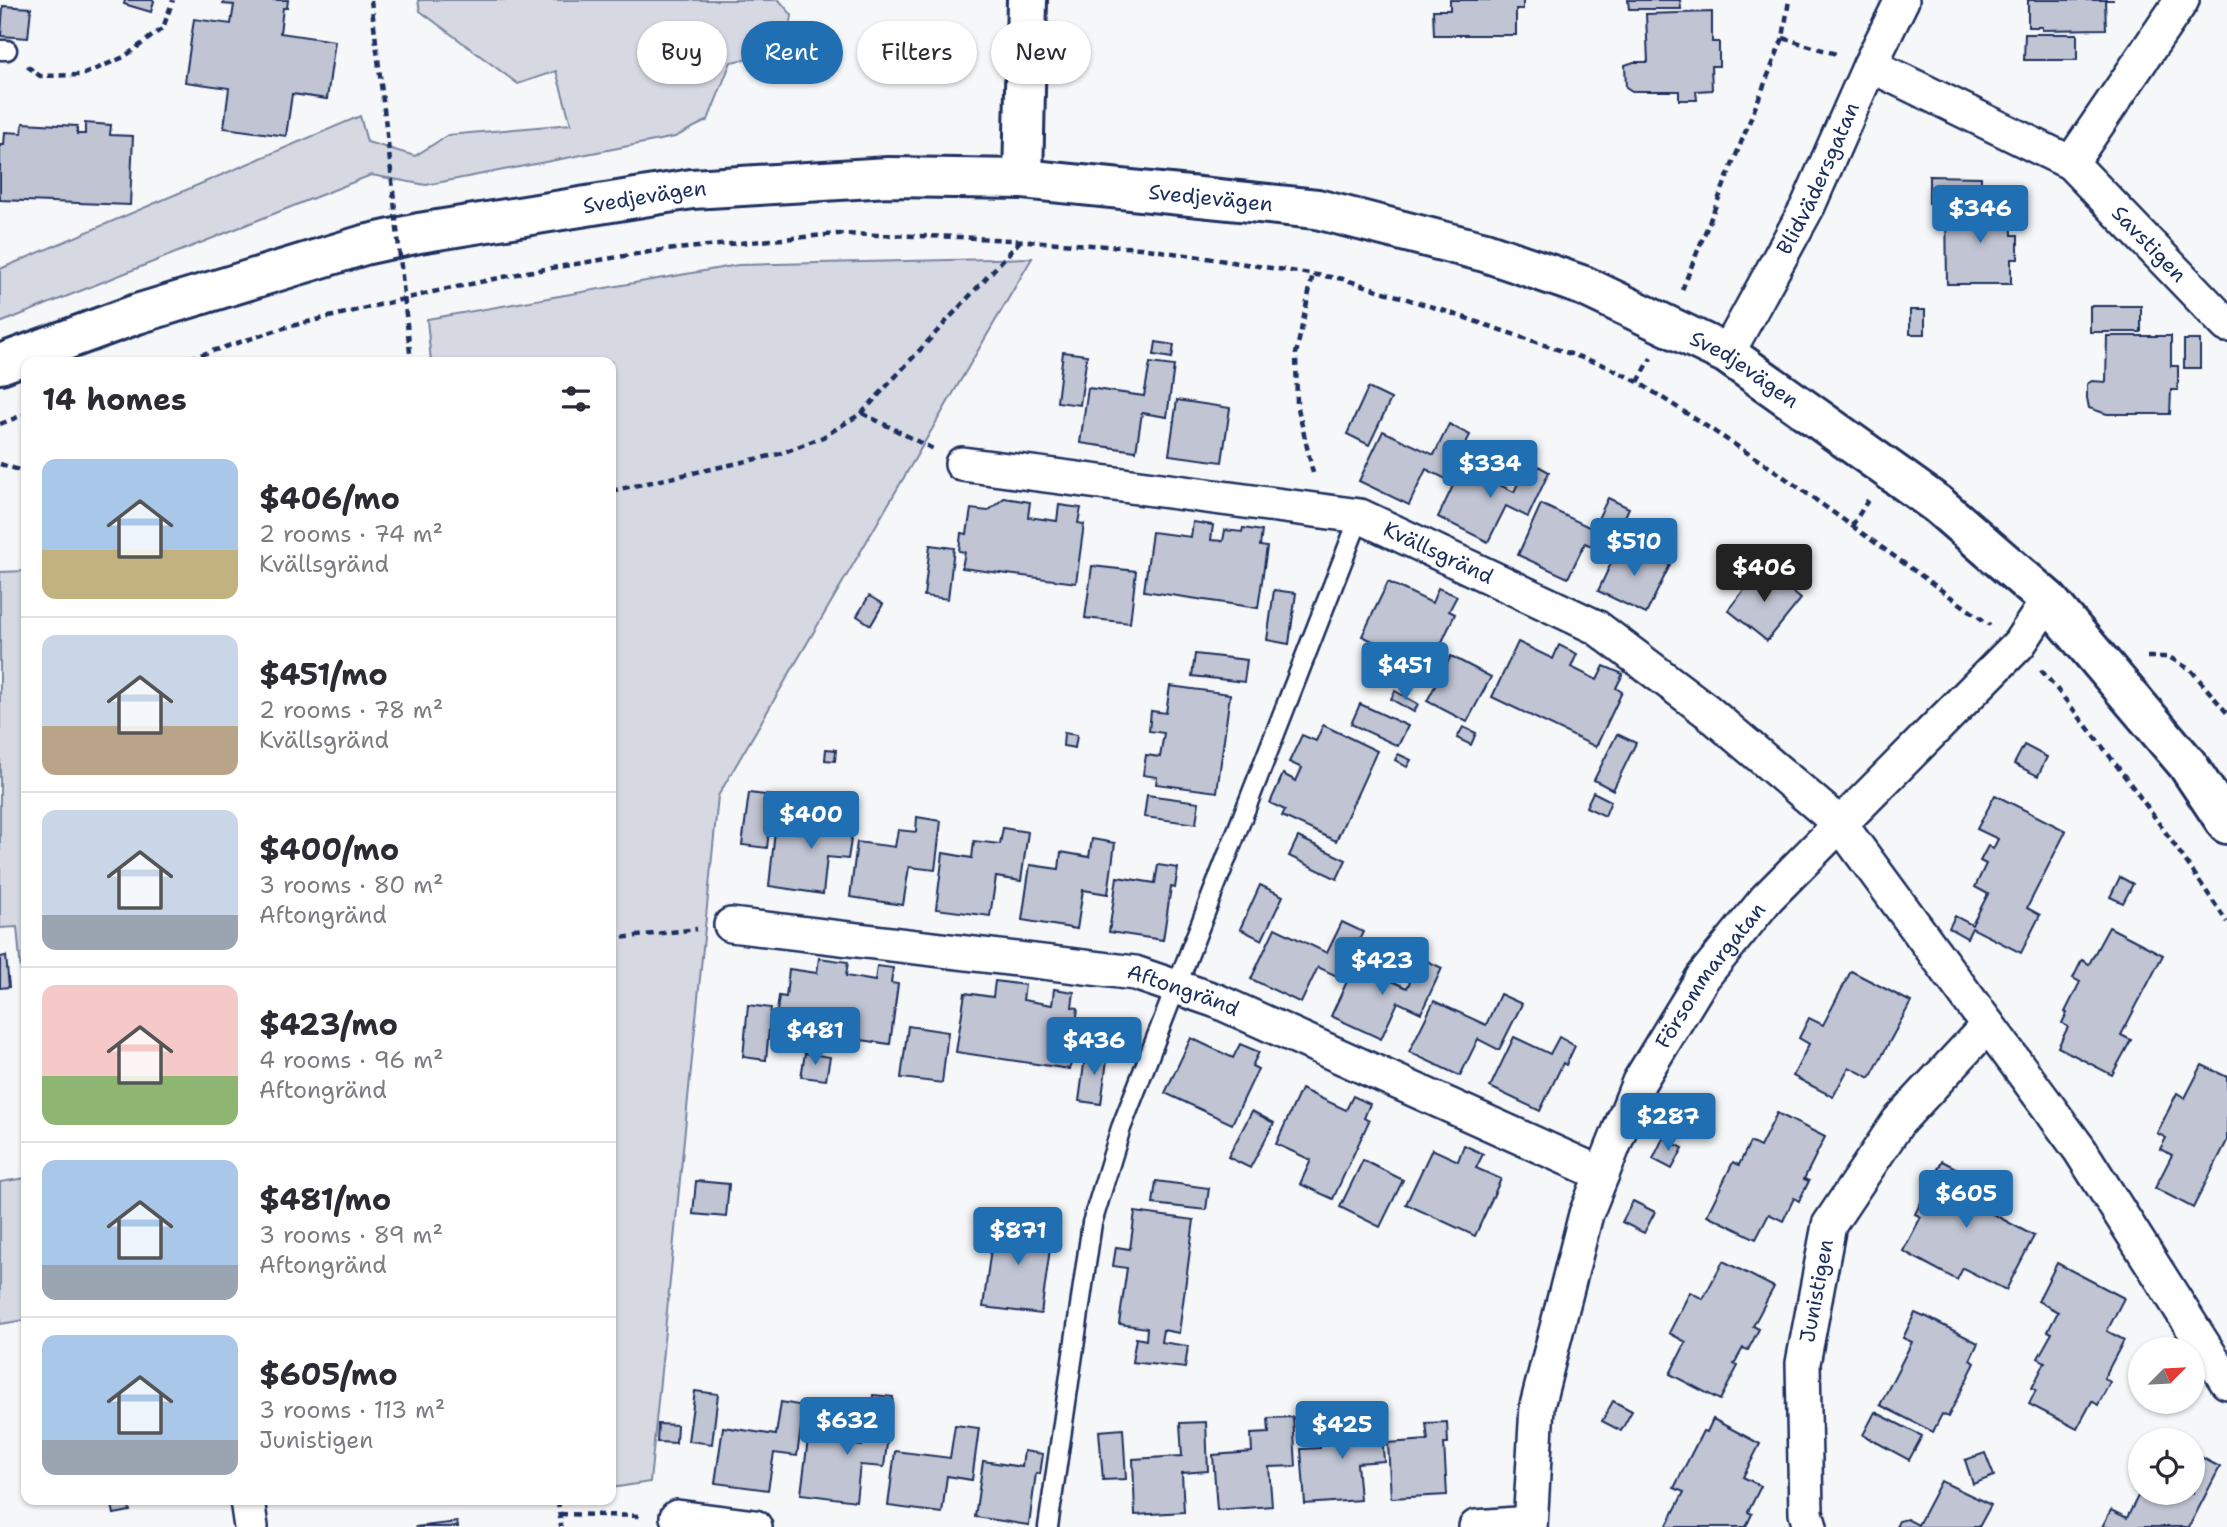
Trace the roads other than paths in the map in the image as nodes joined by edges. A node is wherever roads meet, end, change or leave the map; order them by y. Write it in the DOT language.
graph roads {
  1 [pos="1027,0"];
  2 [pos="1902,0"];
  3 [pos="2182,0"];
  4 [pos="1870,65"];
  5 [pos="2071,163"];
  6 [pos="1023,179"];
  7 [pos="2227,325"];
  8 [pos="1727,354"];
  9 [pos="0,364"];
  10 [pos="962,464"];
  11 [pos="1360,516"];
  12 [pos="2048,600"];
  13 [pos="1840,824"];
  14 [pos="2227,824"];
  15 [pos="731,925"];
  16 [pos="1176,987"];
  17 [pos="1988,1025"];
  18 [pos="1602,1174"];
  19 [pos="2227,1382"];
  20 [pos="248,1505"];
  21 [pos="677,1517"];
  22 [pos="1530,1525"];
  23 [pos="251,1527"];
  24 [pos="755,1527"];
  25 [pos="1048,1527"];
  26 [pos="1476,1527"];
  27 [pos="1810,1527"];
  1 -- 6 [label="street"];
  2 -- 4 [label="street, Blidvädersgatan"];
  3 -- 5 [label="street"];
  4 -- 5 [label="street, Savstigen"];
  4 -- 8 [label="street, Blidvädersgatan"];
  5 -- 7 [label="street, Savstigen"];
  6 -- 8 [label="street, Svedjevägen"];
  6 -- 9 [label="street, Svedjevägen"];
  8 -- 12 [label="street, Svedjevägen"];
  10 -- 11 [label="street, Kvällsgränd"];
  11 -- 13 [label="street, Kvällsgränd"];
  11 -- 16 [label="lane"];
  12 -- 13 [label="street, Försommargatan"];
  12 -- 14 [label="street, Svedjevägen"];
  13 -- 17 [label="street"];
  13 -- 18 [label="street, Försommargatan"];
  15 -- 16 [label="street, Aftongränd"];
  16 -- 18 [label="street, Aftongränd"];
  16 -- 25 [label="lane"];
  17 -- 19 [label="street"];
  17 -- 27 [label="street, Junistigen"];
  18 -- 22 [label="street, Försommargatan"];
  20 -- 23 [label="street"];
  21 -- 24 [label="street"];
  22 -- 26 [label="street"];
}
